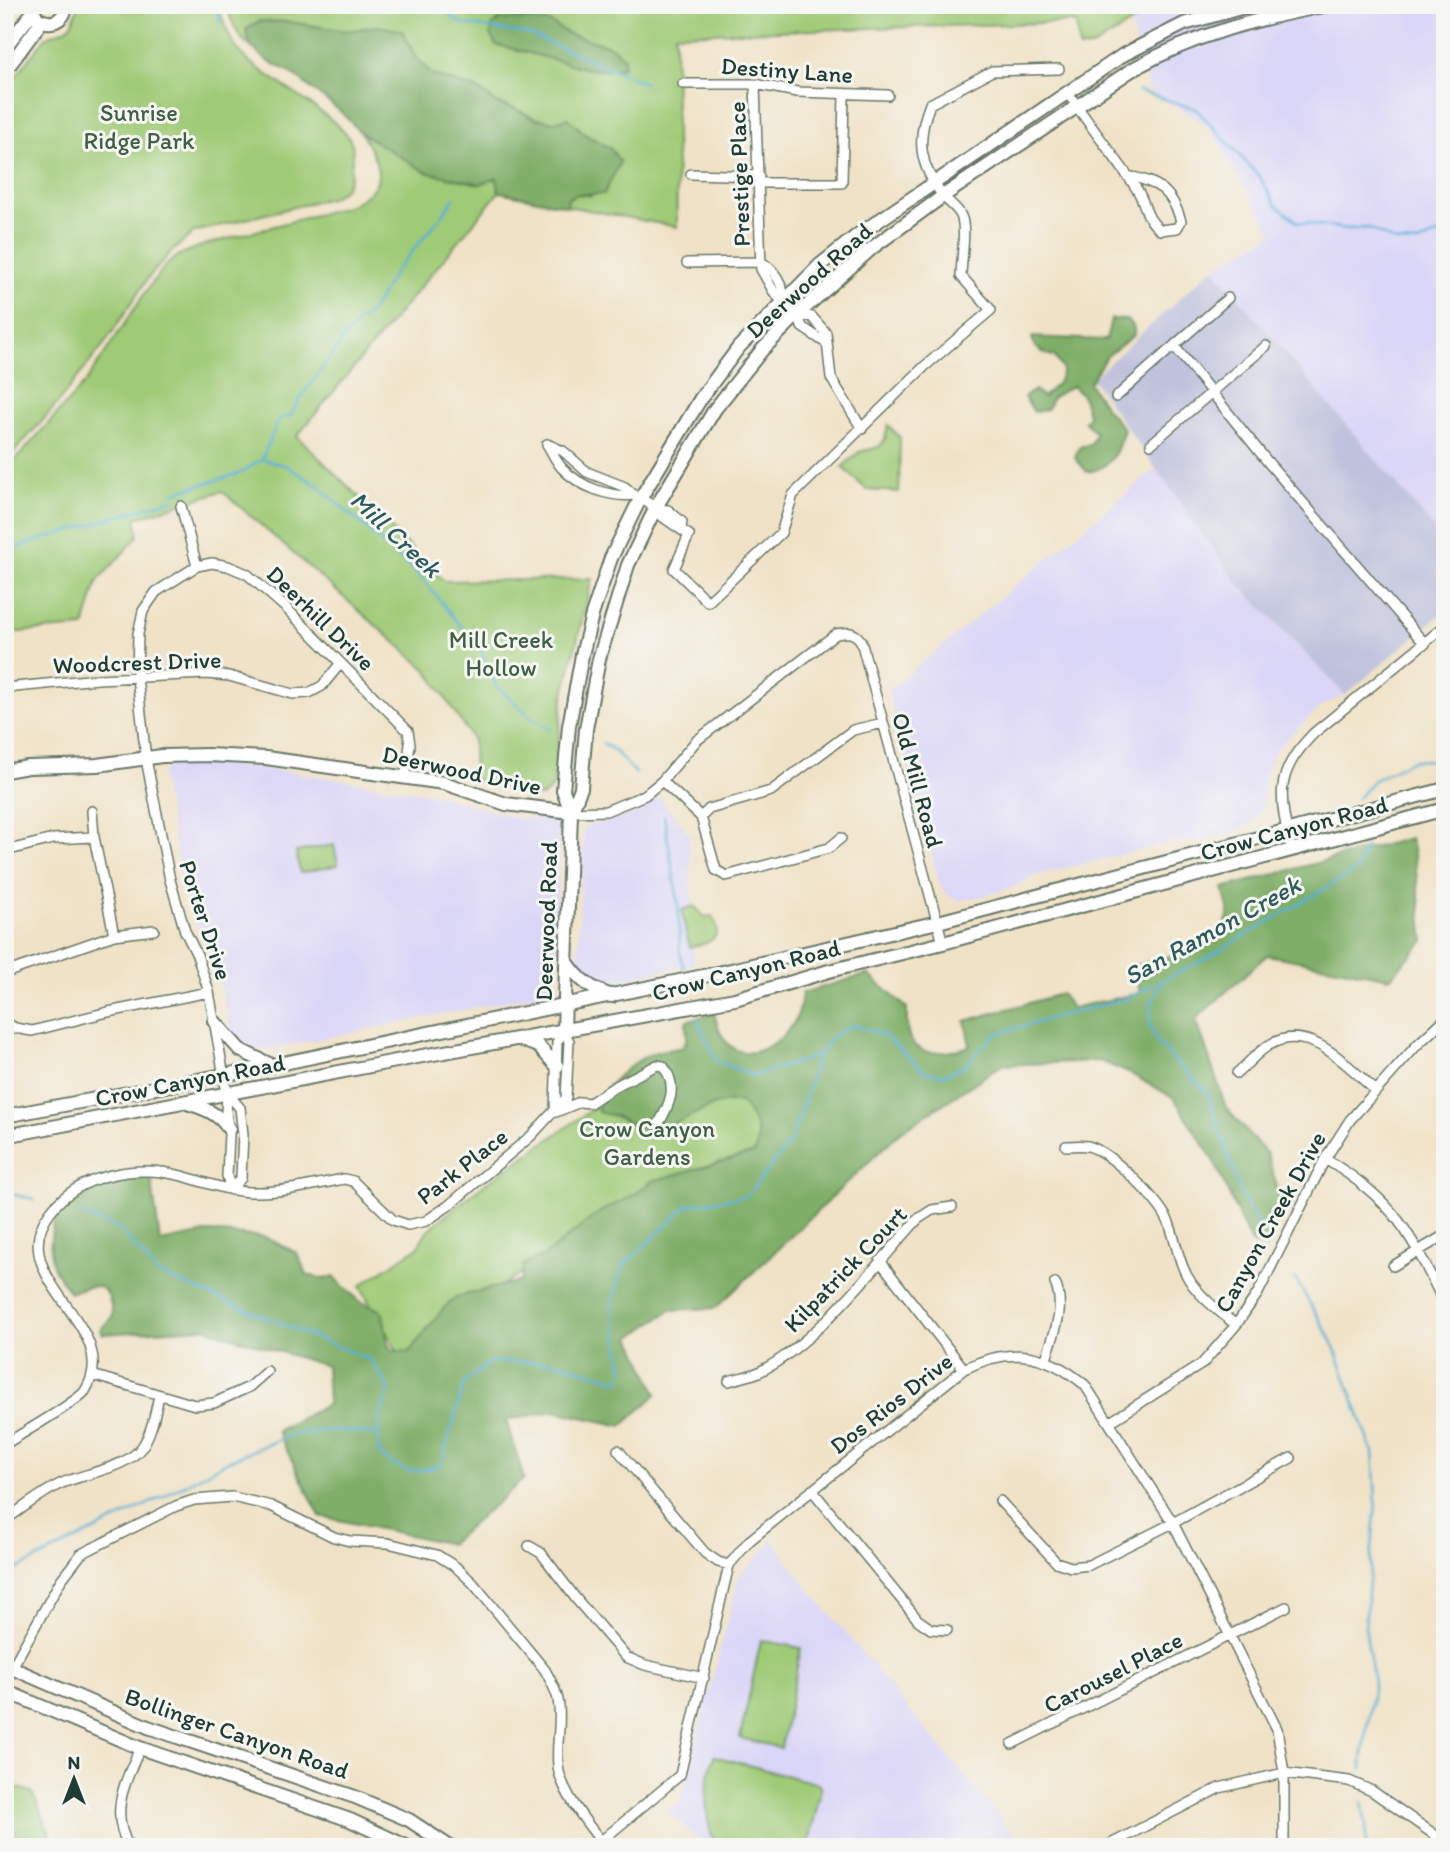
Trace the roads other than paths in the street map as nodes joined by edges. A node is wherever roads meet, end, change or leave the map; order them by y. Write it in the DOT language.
graph roads {
  1 [pos="67,5"];
  2 [pos="1251,5"];
  3 [pos="1329,5"];
  4 [pos="35,13"];
  5 [pos="5,47"];
  6 [pos="1059,69"];
  7 [pos="5,71"];
  8 [pos="683,84"];
  9 [pos="755,84"];
  10 [pos="1069,93"];
  11 [pos="844,95"];
  12 [pos="888,96"];
  13 [pos="1078,107"];
  14 [pos="691,174"];
  15 [pos="1127,176"];
  16 [pos="759,180"];
  17 [pos="934,183"];
  18 [pos="943,196"];
  19 [pos="688,262"];
  20 [pos="761,262"];
  21 [pos="1228,298"];
  22 [pos="784,300"];
  23 [pos="797,314"];
  24 [pos="1266,346"];
  25 [pos="1175,347"];
  26 [pos="1211,392"];
  27 [pos="1116,397"];
  28 [pos="862,429"];
  29 [pos="1151,444"];
  30 [pos="637,497"];
  31 [pos="181,506"];
  32 [pos="658,508"];
  33 [pos="197,566"];
  34 [pos="1445,626"];
  35 [pos="849,632"];
  36 [pos="1425,644"];
  37 [pos="340,664"];
  38 [pos="137,677"];
  39 [pos="5,688"];
  40 [pos="883,723"];
  41 [pos="146,759"];
  42 [pos="5,771"];
  43 [pos="405,777"];
  44 [pos="662,781"];
  45 [pos="1445,789"];
  46 [pos="1445,809"];
  47 [pos="92,811"];
  48 [pos="571,812"];
  49 [pos="701,817"];
  50 [pos="1287,832"];
  51 [pos="94,837"];
  52 [pos="841,838"];
  53 [pos="5,851"];
  54 [pos="1292,851"];
  55 [pos="938,922"];
  56 [pos="154,930"];
  57 [pos="114,935"];
  58 [pos="943,943"];
  59 [pos="566,961"];
  60 [pos="5,973"];
  61 [pos="209,992"];
  62 [pos="613,996"];
  63 [pos="565,1006"];
  64 [pos="1445,1019"];
  65 [pos="214,1021"];
  66 [pos="5,1022"];
  67 [pos="564,1030"];
  68 [pos="519,1038"];
  69 [pos="271,1065"];
  70 [pos="557,1066"];
  71 [pos="1237,1073"];
  72 [pos="225,1075"];
  73 [pos="1375,1090"];
  74 [pos="227,1093"];
  75 [pos="183,1102"];
  76 [pos="555,1112"];
  77 [pos="5,1116"];
  78 [pos="658,1125"];
  79 [pos="229,1129"];
  80 [pos="5,1136"];
  81 [pos="1066,1146"];
  82 [pos="1325,1160"];
  83 [pos="231,1190"];
  84 [pos="952,1207"];
  85 [pos="1445,1235"];
  86 [pos="1419,1250"];
  87 [pos="880,1261"];
  88 [pos="1394,1266"];
  89 [pos="1055,1283"];
  90 [pos="1445,1305"];
  91 [pos="1236,1325"];
  92 [pos="1046,1359"];
  93 [pos="964,1369"];
  94 [pos="267,1371"];
  95 [pos="92,1375"];
  96 [pos="729,1381"];
  97 [pos="159,1396"];
  98 [pos="1110,1422"];
  99 [pos="5,1444"];
  100 [pos="618,1450"];
  101 [pos="1291,1458"];
  102 [pos="812,1490"];
  103 [pos="1000,1501"];
  104 [pos="5,1520"];
  105 [pos="1173,1523"];
  106 [pos="529,1546"];
  107 [pos="729,1565"];
  108 [pos="1286,1607"];
  109 [pos="947,1630"];
  110 [pos="1230,1633"];
  111 [pos="7,1671"];
  112 [pos="704,1678"];
  113 [pos="5,1691"];
  114 [pos="1012,1744"];
  115 [pos="140,1748"];
  116 [pos="1283,1773"];
  117 [pos="1445,1842"];
  118 [pos="600,1845"];
  119 [pos="129,1847"];
  120 [pos="408,1847"];
  121 [pos="450,1847"];
  122 [pos="1105,1847"];
  123 [pos="1284,1847"];
  1 -- 4 [label="main road"];
  2 -- 10 [label="main road, Deerwood Road"];
  3 -- 13 [label="main road, Deerwood Road"];
  4 -- 5 [label="main road"];
  4 -- 7 [label="main road"];
  6 -- 17 [label="street"];
  8 -- 9 [label="street, Destiny Lane"];
  9 -- 11 [label="street, Destiny Lane"];
  9 -- 16 [label="street, Prestige Place"];
  10 -- 13 [label="street"];
  10 -- 17 [label="main road, Deerwood Road"];
  11 -- 12 [label="street, Destiny Lane"];
  11 -- 16 [label="street"];
  13 -- 15 [label="street"];
  13 -- 18 [label="main road, Deerwood Road"];
  14 -- 16 [label="street"];
  15 -- 15 [label="street"];
  16 -- 20 [label="street, Prestige Place"];
  17 -- 18 [label="street"];
  17 -- 22 [label="main road, Deerwood Road"];
  18 -- 23 [label="main road, Deerwood Road"];
  18 -- 28 [label="street"];
  19 -- 20 [label="street"];
  20 -- 22 [label="street, Prestige Place"];
  21 -- 25 [label="street"];
  22 -- 23 [label="street, Prestige Place"];
  22 -- 30 [label="main road, Deerwood Road"];
  23 -- 28 [label="street, Prestige Place"];
  23 -- 32 [label="main road, Deerwood Road"];
  24 -- 26 [label="street"];
  25 -- 26 [label="street"];
  25 -- 27 [label="street"];
  26 -- 29 [label="street"];
  26 -- 36 [label="street"];
  28 -- 32 [label="street"];
  30 -- 30 [label="street"];
  30 -- 32 [label="street"];
  30 -- 48 [label="main road, Deerwood Road"];
  31 -- 33 [label="street"];
  32 -- 48 [label="main road, Deerwood Road"];
  33 -- 37 [label="street, Deerhill Drive"];
  33 -- 38 [label="street"];
  34 -- 36 [label="street"];
  35 -- 40 [label="street, Old Mill Road"];
  35 -- 44 [label="street, Deerwood Drive"];
  36 -- 50 [label="street"];
  37 -- 38 [label="street, Woodcrest Drive"];
  37 -- 43 [label="street, Deerhill Drive"];
  38 -- 39 [label="street, Woodcrest Drive"];
  38 -- 41 [label="street"];
  40 -- 49 [label="street"];
  40 -- 55 [label="street, Old Mill Road"];
  41 -- 42 [label="main road, Deerwood Drive"];
  41 -- 43 [label="main road, Deerwood Drive"];
  41 -- 61 [label="street, Porter Drive"];
  43 -- 48 [label="main road, Deerwood Drive"];
  44 -- 48 [label="street, Deerwood Drive"];
  44 -- 49 [label="street"];
  45 -- 50 [label="main road, Crow Canyon Road"];
  46 -- 54 [label="main road, Crow Canyon Road"];
  47 -- 51 [label="street"];
  48 -- 59 [label="main road, Deerwood Road"];
  49 -- 52 [label="street"];
  50 -- 54 [label="street"];
  50 -- 55 [label="main road, Crow Canyon Road"];
  51 -- 53 [label="street"];
  51 -- 57 [label="street"];
  54 -- 58 [label="main road, Crow Canyon Road"];
  55 -- 58 [label="street, Old Mill Road"];
  55 -- 62 [label="main road, Crow Canyon Road"];
  56 -- 57 [label="street"];
  57 -- 60 [label="street"];
  58 -- 67 [label="main road, Crow Canyon Road"];
  59 -- 62 [label="main road"];
  59 -- 63 [label="main road, Deerwood Road"];
  61 -- 65 [label="street, Porter Drive"];
  61 -- 66 [label="street"];
  62 -- 63 [label="main road, Crow Canyon Road"];
  63 -- 67 [label="main road, Deerwood Road"];
  63 -- 69 [label="main road, Crow Canyon Road"];
  64 -- 73 [label="street, Canyon Creek Drive"];
  65 -- 69 [label="main road"];
  65 -- 72 [label="street, Porter Drive"];
  67 -- 68 [label="main road, Crow Canyon Road"];
  67 -- 70 [label="street"];
  67 -- 76 [label="street, Park Place"];
  68 -- 70 [label="main road"];
  68 -- 74 [label="main road, Crow Canyon Road"];
  69 -- 72 [label="main road, Crow Canyon Road"];
  70 -- 76 [label="street"];
  71 -- 73 [label="street"];
  72 -- 74 [label="street, Porter Drive"];
  72 -- 77 [label="main road, Crow Canyon Road"];
  73 -- 82 [label="street, Canyon Creek Drive"];
  74 -- 75 [label="main road, Crow Canyon Road"];
  74 -- 79 [label="street"];
  74 -- 83 [label="street"];
  75 -- 79 [label="main road"];
  75 -- 80 [label="main road, Crow Canyon Road"];
  76 -- 78 [label="street"];
  76 -- 83 [label="street, Park Place"];
  79 -- 83 [label="street"];
  81 -- 91 [label="street"];
  82 -- 86 [label="street"];
  82 -- 91 [label="street, Canyon Creek Drive"];
  83 -- 95 [label="street, Park Place"];
  84 -- 87 [label="street, Kilpatrick Court"];
  85 -- 86 [label="street"];
  86 -- 88 [label="street"];
  86 -- 90 [label="street"];
  87 -- 93 [label="street"];
  87 -- 96 [label="street, Kilpatrick Court"];
  89 -- 92 [label="street"];
  91 -- 98 [label="street, Canyon Creek Drive"];
  92 -- 93 [label="street, Dos Rios Drive"];
  92 -- 98 [label="street, Dos Rios Drive"];
  93 -- 102 [label="street, Dos Rios Drive"];
  94 -- 97 [label="street"];
  95 -- 97 [label="street"];
  95 -- 99 [label="street"];
  97 -- 104 [label="street"];
  98 -- 105 [label="street, Dos Rios Drive"];
  100 -- 107 [label="street"];
  101 -- 105 [label="street"];
  102 -- 107 [label="street, Dos Rios Drive"];
  102 -- 109 [label="street"];
  103 -- 105 [label="street"];
  105 -- 110 [label="street, Dos Rios Drive"];
  106 -- 112 [label="street"];
  107 -- 112 [label="street, Dos Rios Drive"];
  108 -- 110 [label="street, Carousel Place"];
  110 -- 114 [label="street, Carousel Place"];
  110 -- 116 [label="street, Dos Rios Drive"];
  111 -- 118 [label="street"];
  111 -- 121 [label="main road, Bollinger Canyon Road"];
  112 -- 118 [label="street, Dos Rios Drive"];
  113 -- 115 [label="main road, Bollinger Canyon Road"];
  115 -- 119 [label="street"];
  115 -- 120 [label="main road, Bollinger Canyon Road"];
  116 -- 117 [label="street"];
  116 -- 122 [label="street"];
  116 -- 123 [label="street, Dos Rios Drive"];
}
